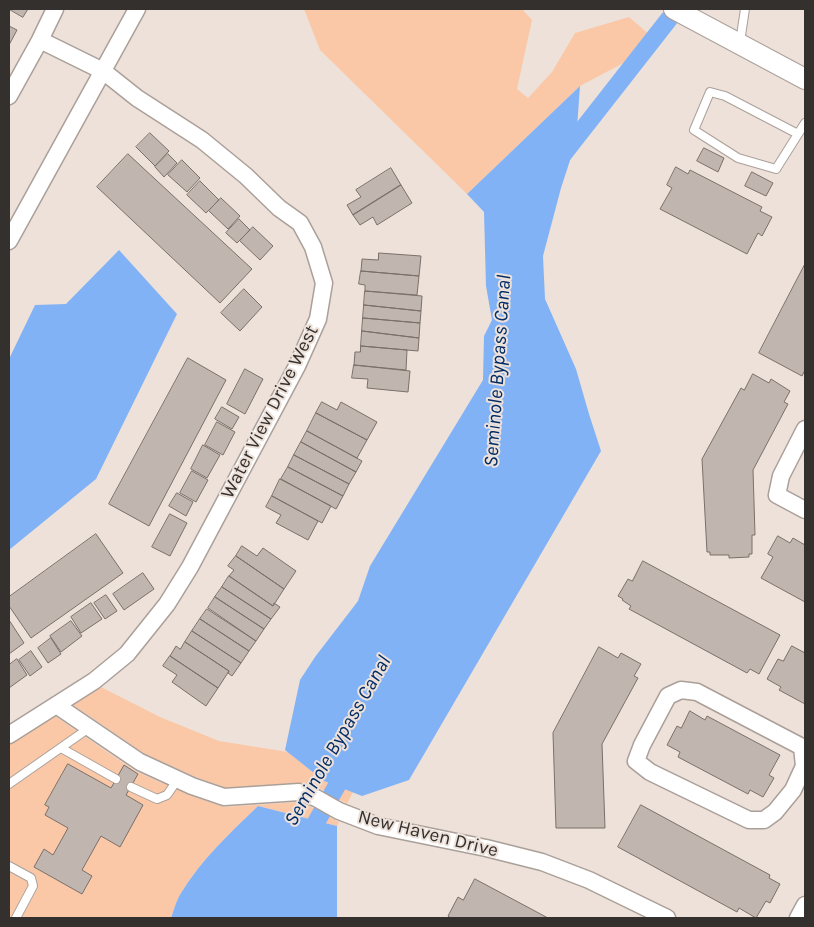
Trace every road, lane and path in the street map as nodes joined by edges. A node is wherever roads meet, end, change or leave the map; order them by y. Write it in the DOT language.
graph roads {
  1 [pos="55,9"];
  2 [pos="137,9"];
  3 [pos="674,9"];
  4 [pos="745,9"];
  5 [pos="40,40"];
  6 [pos="739,44"];
  7 [pos="103,70"];
  8 [pos="805,79"];
  9 [pos="9,96"];
  10 [pos="805,123"];
  11 [pos="798,134"];
  12 [pos="11,233"];
  13 [pos="805,429"];
  14 [pos="805,510"];
  15 [pos="56,705"];
  16 [pos="89,728"];
  17 [pos="9,735"];
  18 [pos="60,748"];
  19 [pos="116,778"];
  20 [pos="178,779"];
  21 [pos="9,784"];
  22 [pos="131,786"];
  23 [pos="799,793"];
  24 [pos="9,866"];
  25 [pos="805,905"];
  26 [pos="16,918"];
  27 [pos="667,918"];
  28 [pos="798,918"];
  1 -- 5 [label="street"];
  2 -- 7 [label="street"];
  3 -- 6 [label="street"];
  4 -- 6 [label="lane"];
  5 -- 7 [label="street, Water View Drive West"];
  5 -- 9 [label="street"];
  6 -- 8 [label="street"];
  7 -- 12 [label="street"];
  7 -- 15 [label="street, Water View Drive West"];
  10 -- 11 [label="lane"];
  11 -- 11 [label="lane"];
  13 -- 14 [label="street"];
  15 -- 16 [label="street, New Haven Drive"];
  15 -- 17 [label="street, Water View Drive West"];
  16 -- 18 [label="lane"];
  16 -- 20 [label="street, New Haven Drive"];
  18 -- 19 [label="lane"];
  18 -- 21 [label="lane"];
  20 -- 22 [label="lane"];
  20 -- 27 [label="street, New Haven Drive"];
  23 -- 23 [label="street"];
  24 -- 26 [label="lane"];
  25 -- 28 [label="street"];
}
